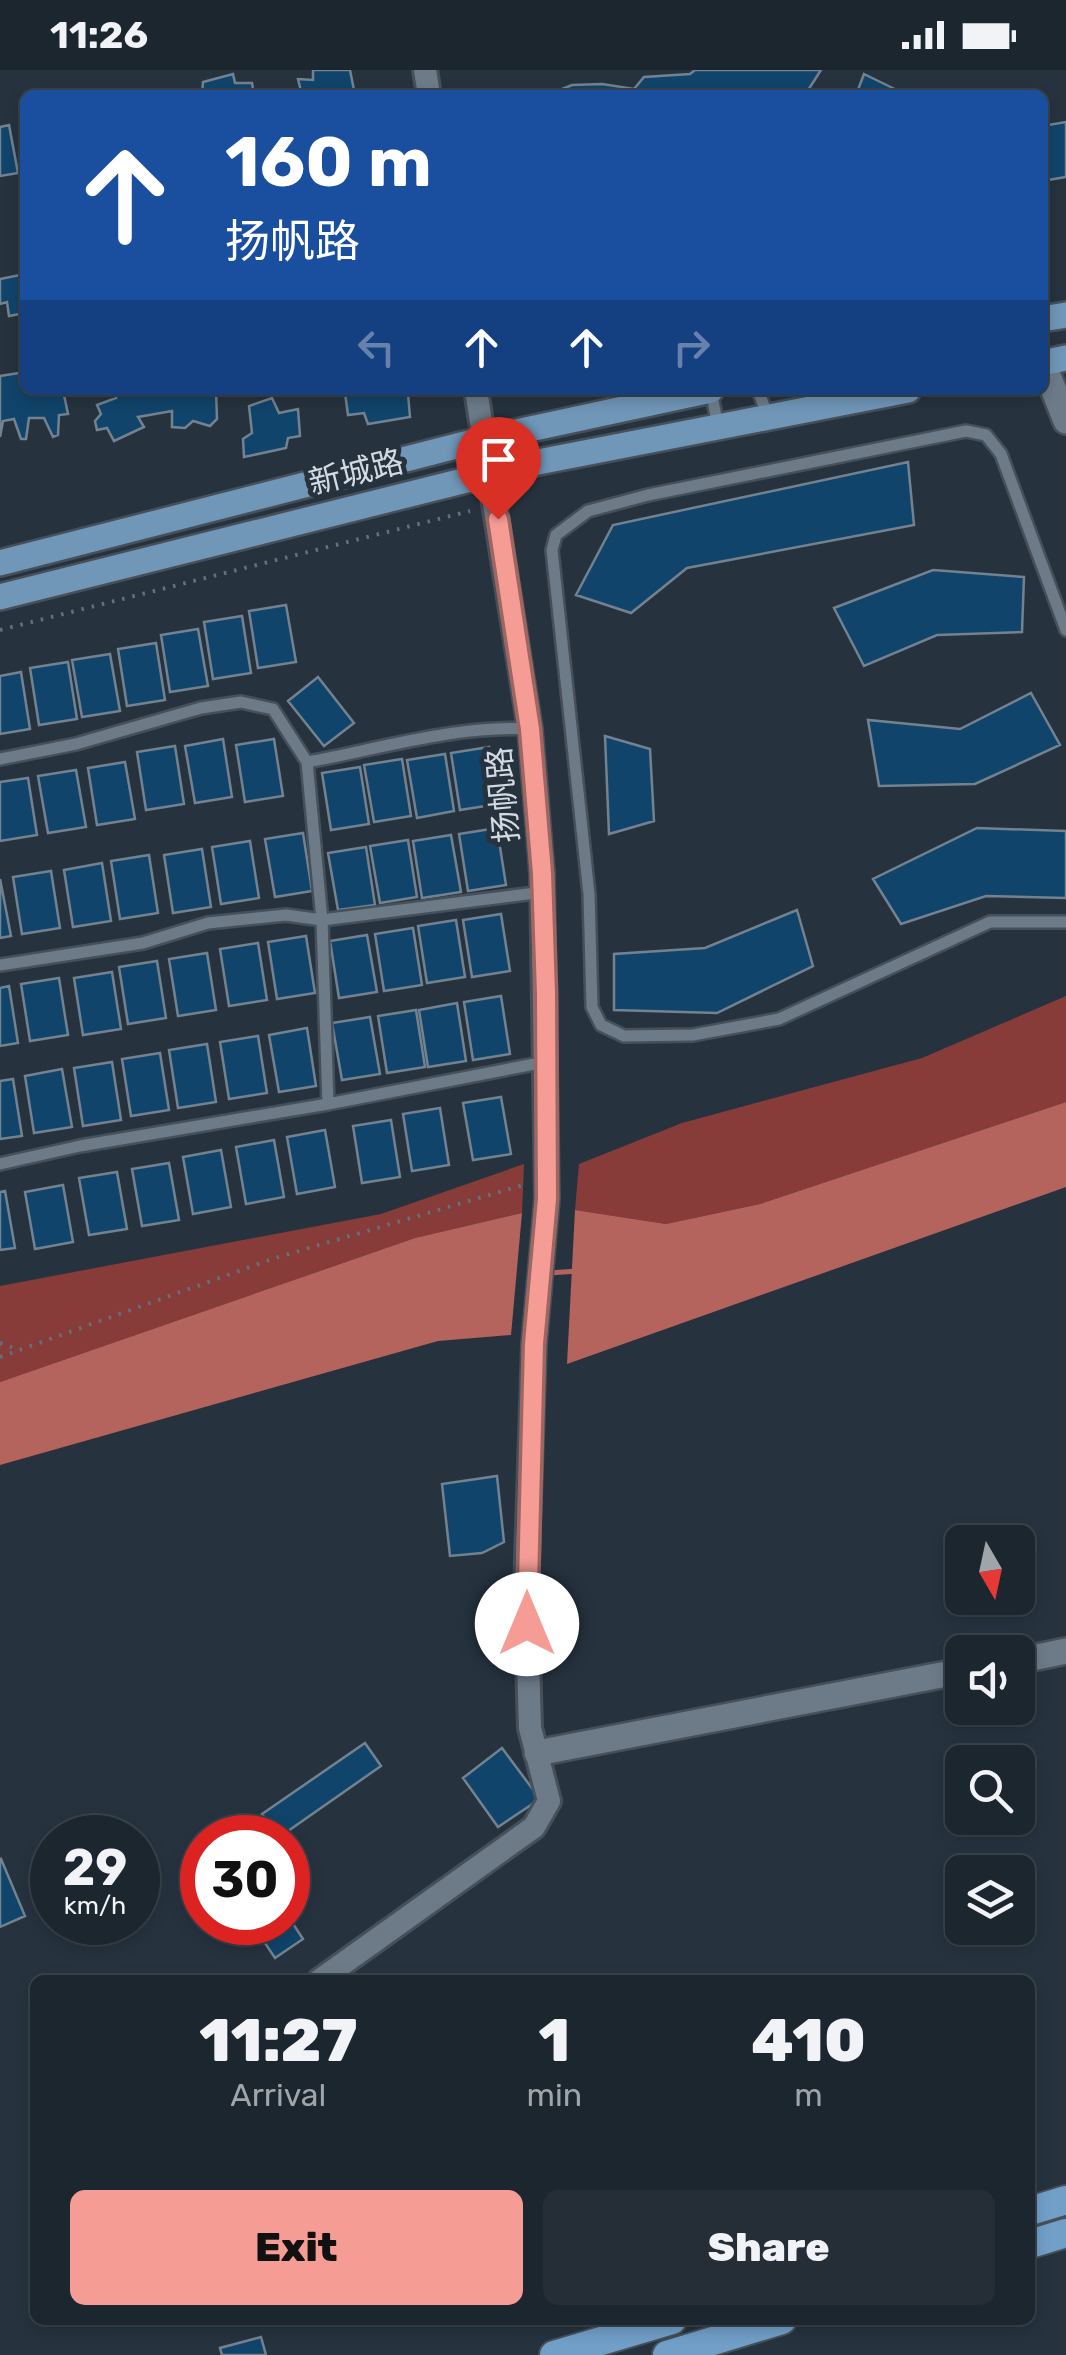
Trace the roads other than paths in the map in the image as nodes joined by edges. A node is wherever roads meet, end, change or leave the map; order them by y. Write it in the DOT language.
graph roads {
  1 [pos="1048,376"];
  2 [pos="477,395"];
  3 [pos="689,395"];
  4 [pos="713,395"];
  5 [pos="760,395"];
  6 [pos="882,395"];
  7 [pos="768,417"];
  8 [pos="1066,421"];
  9 [pos="718,427"];
  10 [pos="484,439"];
  11 [pos="490,474"];
  12 [pos="0,563"];
  13 [pos="0,597"];
  14 [pos="1066,630"];
  15 [pos="530,729"];
  16 [pos="0,759"];
  17 [pos="307,762"];
  18 [pos="542,892"];
  19 [pos="322,920"];
  20 [pos="1066,922"];
  21 [pos="0,965"];
  22 [pos="546,1062"];
  23 [pos="328,1104"];
  24 [pos="0,1164"];
  25 [pos="1066,1651"];
  26 [pos="1035,1657"];
  27 [pos="945,1674"];
  28 [pos="536,1754"];
  29 [pos="327,1975"];
  30 [pos="1066,2200"];
  31 [pos="1035,2209"];
  32 [pos="1066,2233"];
  33 [pos="1035,2242"];
  34 [pos="654,2325"];
  35 [pos="766,2325"];
  36 [pos="643,2328"];
  37 [pos="554,2355"];
  38 [pos="658,2355"];
  39 [pos="667,2355"];
  1 -- 8 [label="street"];
  2 -- 10 [label="street, 扬帆路"];
  3 -- 10 [label="main road, 新城路"];
  4 -- 9 [label="lane"];
  5 -- 7 [label="lane"];
  6 -- 7 [label="main road, 新城路"];
  7 -- 9 [label="main road, 新城路"];
  9 -- 11 [label="main road, 新城路"];
  10 -- 11 [label="street, 扬帆路"];
  10 -- 12 [label="main road, 新城路"];
  11 -- 13 [label="main road, 新城路"];
  11 -- 15 [label="street, 扬帆路"];
  14 -- 20 [label="lane"];
  15 -- 17 [label="lane"];
  15 -- 18 [label="street, 扬帆路"];
  16 -- 17 [label="lane"];
  17 -- 19 [label="lane"];
  18 -- 19 [label="lane"];
  18 -- 22 [label="street, 扬帆路"];
  19 -- 21 [label="lane"];
  19 -- 23 [label="lane"];
  22 -- 23 [label="lane"];
  22 -- 28 [label="street, 扬帆路"];
  23 -- 24 [label="lane"];
  25 -- 26 [label="street"];
  27 -- 28 [label="street"];
  28 -- 29 [label="street, 扬帆路"];
  30 -- 31 [label="highway"];
  32 -- 33 [label="highway"];
  34 -- 36 [label="highway"];
  35 -- 39 [label="highway"];
  36 -- 37 [label="highway"];
  36 -- 38 [label="street"];
}
